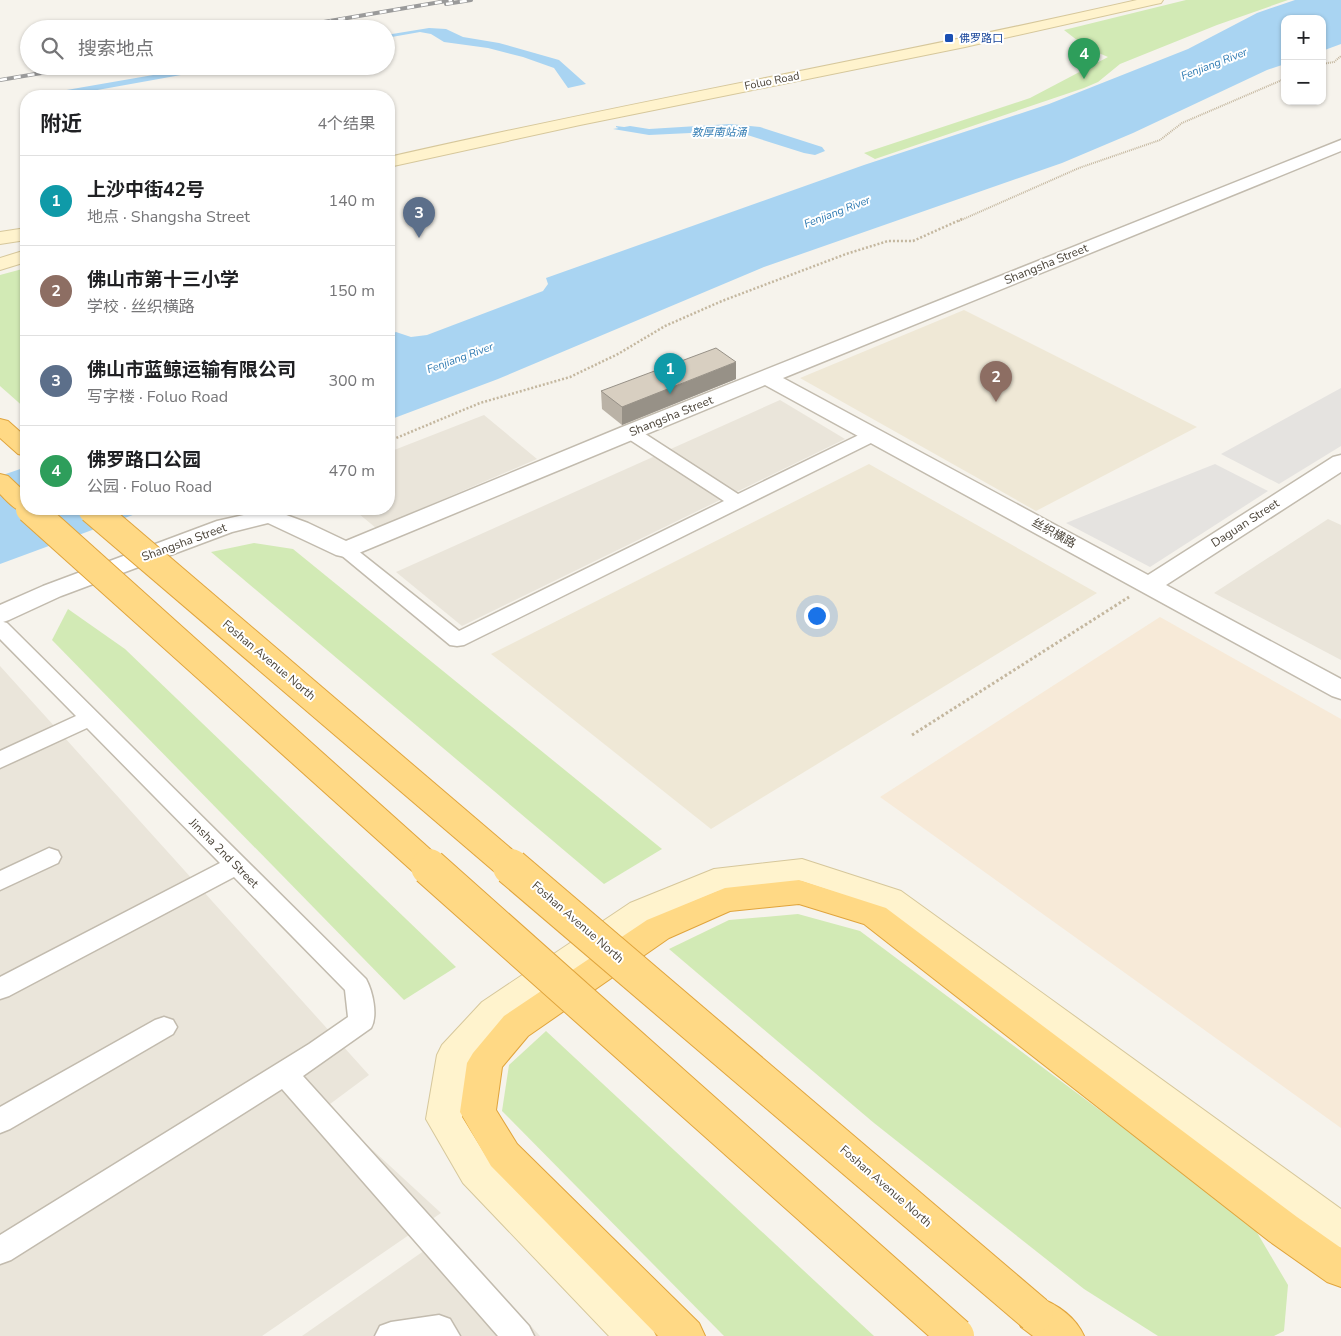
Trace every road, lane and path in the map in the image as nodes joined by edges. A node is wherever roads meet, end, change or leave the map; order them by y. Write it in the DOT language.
graph roads {
  1 [pos="1156,0"];
  2 [pos="1341,56"];
  3 [pos="1326,63"];
  4 [pos="1281,80"];
  5 [pos="1341,145"];
  6 [pos="395,161"];
  7 [pos="20,235"];
  8 [pos="0,238"];
  9 [pos="20,258"];
  10 [pos="0,264"];
  11 [pos="766,377"];
  12 [pos="0,426"];
  13 [pos="630,432"];
  14 [pos="873,435"];
  15 [pos="395,438"];
  16 [pos="20,444"];
  17 [pos="1341,462"];
  18 [pos="0,481"];
  19 [pos="20,500"];
  20 [pos="738,502"];
  21 [pos="36,515"];
  22 [pos="99,515"];
  23 [pos="345,550"];
  24 [pos="1149,585"];
  25 [pos="0,615"];
  26 [pos="0,627"];
  27 [pos="1341,690"];
  28 [pos="90,718"];
  29 [pos="912,736"];
  30 [pos="0,760"];
  31 [pos="49,857"];
  32 [pos="236,865"];
  33 [pos="0,881"];
  34 [pos="0,989"];
  35 [pos="164,1027"];
  36 [pos="285,1074"];
  37 [pos="0,1121"];
  38 [pos="1341,1231"];
  39 [pos="0,1250"];
  40 [pos="1341,1270"];
  41 [pos="1049,1325"];
  42 [pos="391,1336"];
  43 [pos="444,1336"];
  44 [pos="518,1336"];
  45 [pos="636,1336"];
  46 [pos="685,1336"];
  47 [pos="956,1336"];
  1 -- 6 [label="main road, Foluo Road"];
  2 -- 3 [label="path"];
  4 -- 15 [label="path"];
  5 -- 11 [label="street, Shangsha Street"];
  7 -- 8 [label="main road"];
  9 -- 10 [label="main road"];
  11 -- 13 [label="street, Shangsha Street"];
  11 -- 14 [label="street, 丝织横路"];
  12 -- 16 [label="highway"];
  13 -- 20 [label="street"];
  13 -- 23 [label="street, Shangsha Street"];
  14 -- 20 [label="street"];
  14 -- 24 [label="street, 丝织横路"];
  17 -- 24 [label="street, Daguan Street"];
  18 -- 19 [label="highway"];
  20 -- 23 [label="street"];
  21 -- 47 [label="highway, bridge"];
  22 -- 41 [label="highway, Foshan Avenue North, bridge"];
  23 -- 25 [label="street, Shangsha Street"];
  24 -- 27 [label="street, 丝织横路"];
  24 -- 29 [label="path"];
  26 -- 28 [label="street, Jinsha 2nd Street"];
  28 -- 30 [label="street"];
  28 -- 32 [label="street, Jinsha 2nd Street"];
  31 -- 33 [label="street"];
  32 -- 34 [label="street"];
  32 -- 36 [label="street, Jinsha 2nd Street"];
  35 -- 37 [label="street"];
  36 -- 39 [label="street"];
  36 -- 44 [label="street"];
  38 -- 45 [label="main road"];
  40 -- 46 [label="highway"];
  42 -- 43 [label="street"];
}
